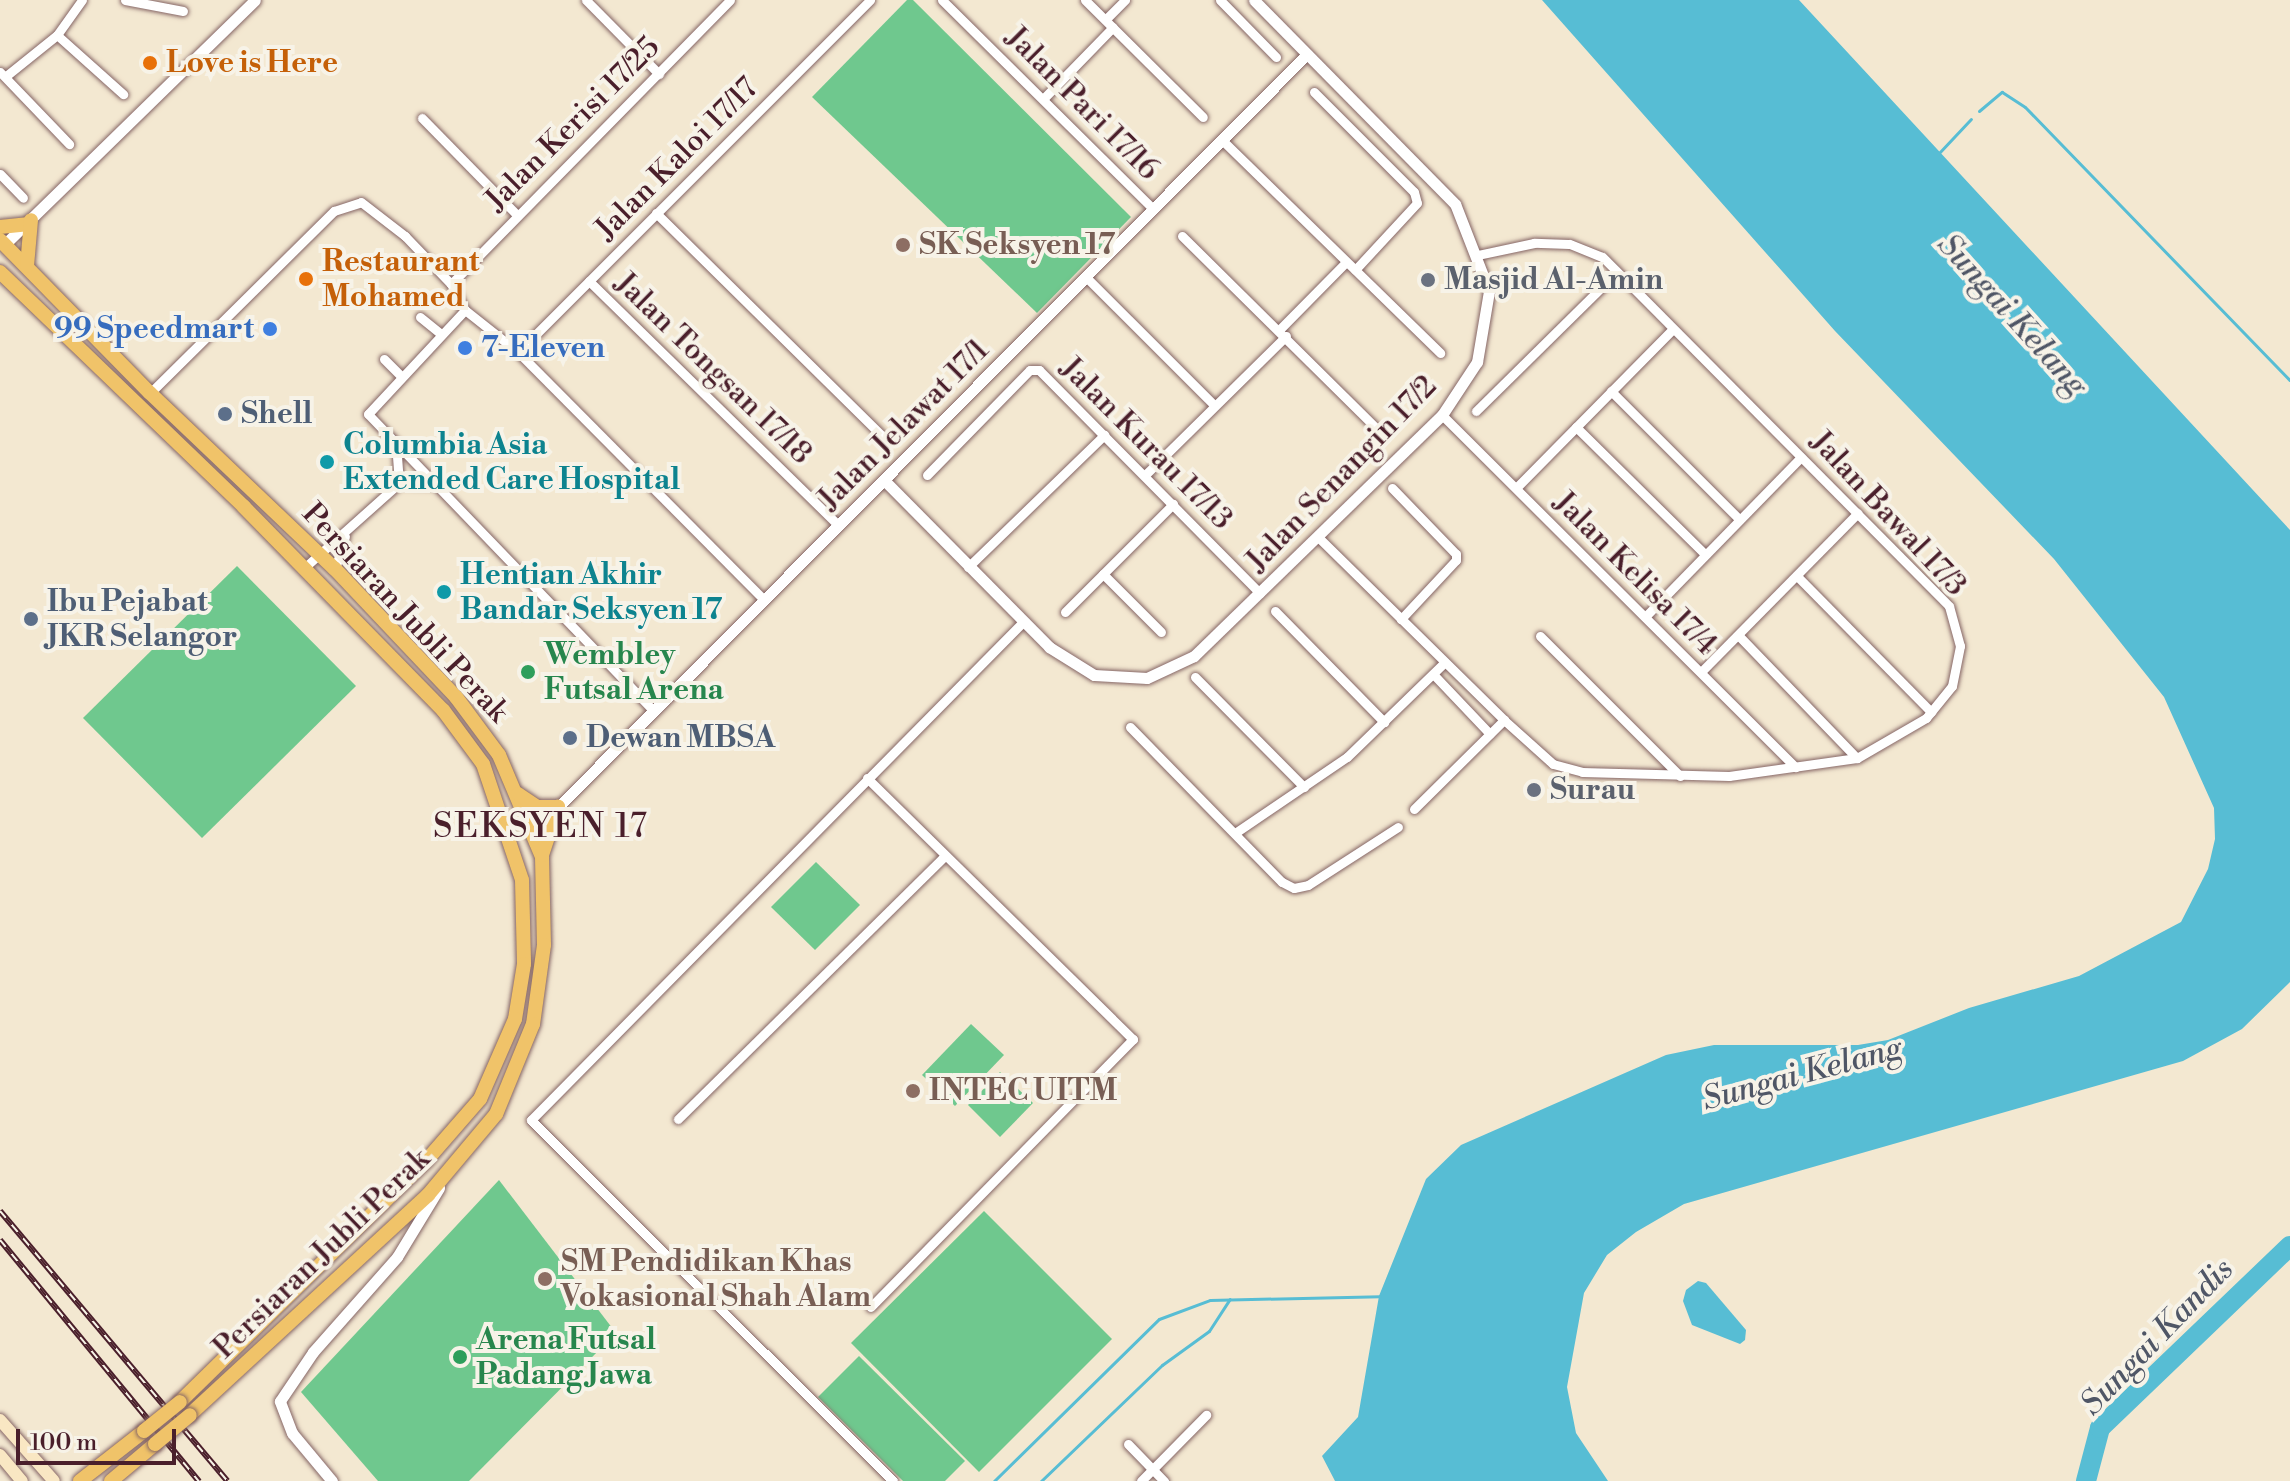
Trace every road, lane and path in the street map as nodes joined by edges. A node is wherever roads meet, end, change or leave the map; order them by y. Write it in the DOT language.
graph roads {
  1 [pos="82,0"];
  2 [pos="125,0"];
  3 [pos="255,0"];
  4 [pos="586,0"];
  5 [pos="942,0"];
  6 [pos="1085,0"];
  7 [pos="1125,0"];
  8 [pos="1220,0"];
  9 [pos="1254,0"];
  10 [pos="726,1"];
  11 [pos="865,1"];
  12 [pos="183,11"];
  13 [pos="1110,23"];
  14 [pos="57,35"];
  15 [pos="1307,54"];
  16 [pos="1276,57"];
  17 [pos="3,74"];
  18 [pos="659,74"];
  19 [pos="1314,92"];
  20 [pos="123,94"];
  21 [pos="1043,99"];
  22 [pos="1203,117"];
  23 [pos="422,118"];
  24 [pos="1222,140"];
  25 [pos="69,144"];
  26 [pos="0,174"];
  27 [pos="23,198"];
  28 [pos="1153,209"];
  29 [pos="656,213"];
  30 [pos="516,214"];
  31 [pos="29,222"];
  32 [pos="0,227"];
  33 [pos="1182,236"];
  34 [pos="2,245"];
  35 [pos="1478,255"];
  36 [pos="1346,262"];
  37 [pos="27,266"];
  38 [pos="1355,270"];
  39 [pos="0,272"];
  40 [pos="1617,272"];
  41 [pos="1086,277"];
  42 [pos="589,281"];
  43 [pos="451,284"];
  44 [pos="465,310"];
  45 [pos="420,317"];
  46 [pos="1673,329"];
  47 [pos="1282,333"];
  48 [pos="441,334"];
  49 [pos="518,352"];
  50 [pos="1440,353"];
  51 [pos="384,359"];
  52 [pos="401,376"];
  53 [pos="1611,391"];
  54 [pos="150,393"];
  55 [pos="1214,405"];
  56 [pos="1476,411"];
  57 [pos="1442,415"];
  58 [pos="1576,427"];
  59 [pos="1378,430"];
  60 [pos="1104,435"];
  61 [pos="886,440"];
  62 [pos="395,442"];
  63 [pos="1801,457"];
  64 [pos="927,475"];
  65 [pos="1145,475"];
  66 [pos="884,480"];
  67 [pos="399,483"];
  68 [pos="436,484"];
  69 [pos="1392,488"];
  70 [pos="1516,488"];
  71 [pos="1173,504"];
  72 [pos="1858,513"];
  73 [pos="1739,519"];
  74 [pos="838,525"];
  75 [pos="345,536"];
  76 [pos="1319,538"];
  77 [pos="317,551"];
  78 [pos="1705,554"];
  79 [pos="968,567"];
  80 [pos="304,568"];
  81 [pos="335,569"];
  82 [pos="1103,574"];
  83 [pos="1797,576"];
  84 [pos="1260,593"];
  85 [pos="764,600"];
  86 [pos="1275,611"];
  87 [pos="1065,612"];
  88 [pos="1645,617"];
  89 [pos="1401,619"];
  90 [pos="1023,622"];
  91 [pos="1161,632"];
  92 [pos="1540,636"];
  93 [pos="1739,636"];
  94 [pos="1445,662"];
  95 [pos="1701,672"];
  96 [pos="1434,675"];
  97 [pos="1195,677"];
  98 [pos="654,711"];
  99 [pos="1931,712"];
  100 [pos="1504,720"];
  101 [pos="1384,722"];
  102 [pos="1130,727"];
  103 [pos="1490,734"];
  104 [pos="1857,758"];
  105 [pos="1795,767"];
  106 [pos="1680,776"];
  107 [pos="867,778"];
  108 [pos="1304,787"];
  109 [pos="518,794"];
  110 [pos="558,807"];
  111 [pos="1414,809"];
  112 [pos="532,826"];
  113 [pos="1398,827"];
  114 [pos="1235,833"];
  115 [pos="945,856"];
  116 [pos="517,857"];
  117 [pos="542,857"];
  118 [pos="678,1119"];
  119 [pos="465,1152"];
  120 [pos="426,1161"];
  121 [pos="447,1174"];
  122 [pos="386,1234"];
  123 [pos="397,1257"];
  124 [pos="871,1307"];
  125 [pos="1206,1415"];
  126 [pos="0,1420"];
  127 [pos="1128,1444"];
  128 [pos="0,1455"];
  129 [pos="1153,1469"];
  130 [pos="22,1481"];
  131 [pos="54,1481"];
  132 [pos="80,1481"];
  133 [pos="111,1481"];
  134 [pos="332,1481"];
  135 [pos="893,1481"];
  136 [pos="1141,1481"];
  137 [pos="1164,1481"];
  1 -- 14 [label="street"];
  2 -- 12 [label="street"];
  3 -- 31 [label="street"];
  4 -- 18 [label="street"];
  5 -- 21 [label="street, Jalan Pari 17/16"];
  6 -- 13 [label="street"];
  7 -- 13 [label="street"];
  8 -- 16 [label="street"];
  9 -- 15 [label="street, Jalan Senangin 17/2"];
  10 -- 18 [label="street, Jalan Kerisi 17/25"];
  11 -- 29 [label="street, Jalan Kaloi 17/17"];
  13 -- 21 [label="street"];
  13 -- 22 [label="street"];
  14 -- 17 [label="street"];
  14 -- 20 [label="street"];
  15 -- 24 [label="street, Jalan Jelawat 17/1"];
  15 -- 35 [label="street, Jalan Senangin 17/2"];
  17 -- 25 [label="street"];
  18 -- 30 [label="street, Jalan Kerisi 17/25"];
  19 -- 38 [label="street"];
  21 -- 28 [label="street, Jalan Pari 17/16"];
  23 -- 30 [label="street"];
  24 -- 28 [label="street, Jalan Jelawat 17/1"];
  24 -- 36 [label="street"];
  26 -- 27 [label="street"];
  28 -- 41 [label="street, Jalan Jelawat 17/1"];
  29 -- 42 [label="street, Jalan Kaloi 17/17"];
  29 -- 61 [label="street"];
  30 -- 43 [label="street, Jalan Kerisi 17/25"];
  31 -- 32 [label="main road"];
  31 -- 34 [label="street"];
  31 -- 37 [label="main road"];
  33 -- 47 [label="street"];
  34 -- 37 [label="main road, Persiaran Jubli Perak"];
  35 -- 40 [label="street, Jalan Bawal 17/3"];
  35 -- 57 [label="street, Jalan Senangin 17/2"];
  36 -- 38 [label="street"];
  36 -- 47 [label="street"];
  37 -- 54 [label="main road, Persiaran Jubli Perak"];
  38 -- 50 [label="street"];
  39 -- 80 [label="main road, Persiaran Jubli Perak"];
  40 -- 46 [label="street, Jalan Bawal 17/3"];
  40 -- 56 [label="street"];
  41 -- 55 [label="street"];
  41 -- 66 [label="street, Jalan Jelawat 17/1"];
  42 -- 49 [label="street, Jalan Kaloi 17/17"];
  42 -- 74 [label="street, Jalan Tongsan 17/18"];
  43 -- 44 [label="street"];
  43 -- 54 [label="street"];
  44 -- 48 [label="street"];
  44 -- 49 [label="street"];
  45 -- 48 [label="street"];
  46 -- 53 [label="street"];
  46 -- 63 [label="street, Jalan Bawal 17/3"];
  47 -- 55 [label="street"];
  47 -- 59 [label="street"];
  48 -- 52 [label="street"];
  49 -- 85 [label="street"];
  51 -- 52 [label="street"];
  52 -- 62 [label="street"];
  53 -- 58 [label="street"];
  53 -- 73 [label="street"];
  54 -- 77 [label="main road, Persiaran Jubli Perak"];
  55 -- 65 [label="street"];
  57 -- 70 [label="street, Jalan Kelisa 17/4"];
  57 -- 76 [label="street, Jalan Senangin 17/2"];
  58 -- 70 [label="street"];
  58 -- 78 [label="street"];
  60 -- 64 [label="street, Jalan Kurau 17/13"];
  60 -- 65 [label="street, Jalan Kurau 17/13"];
  60 -- 79 [label="street"];
  62 -- 67 [label="street"];
  62 -- 68 [label="street"];
  63 -- 72 [label="street, Jalan Bawal 17/3"];
  63 -- 73 [label="street"];
  65 -- 71 [label="street, Jalan Kurau 17/13"];
  66 -- 74 [label="street, Jalan Jelawat 17/1"];
  66 -- 79 [label="street, Jalan Senangin 17/2"];
  67 -- 68 [label="street"];
  67 -- 75 [label="street"];
  68 -- 98 [label="street"];
  69 -- 89 [label="street"];
  70 -- 88 [label="street, Jalan Kelisa 17/4"];
  71 -- 82 [label="street"];
  71 -- 84 [label="street, Jalan Kurau 17/13"];
  72 -- 83 [label="street"];
  72 -- 99 [label="street, Jalan Bawal 17/3"];
  73 -- 78 [label="street"];
  74 -- 85 [label="street, Jalan Jelawat 17/1"];
  75 -- 77 [label="street"];
  75 -- 81 [label="street"];
  76 -- 84 [label="street, Jalan Senangin 17/2"];
  76 -- 89 [label="street, Jalan Bawal 17/3"];
  77 -- 80 [label="street"];
  77 -- 81 [label="main road, Persiaran Jubli Perak"];
  78 -- 88 [label="street"];
  79 -- 90 [label="street, Jalan Senangin 17/2"];
  80 -- 116 [label="main road, Persiaran Jubli Perak"];
  81 -- 109 [label="main road, Persiaran Jubli Perak"];
  82 -- 87 [label="street"];
  82 -- 91 [label="street"];
  83 -- 93 [label="street"];
  83 -- 99 [label="street"];
  84 -- 90 [label="street, Jalan Senangin 17/2"];
  85 -- 98 [label="street, Jalan Jelawat 17/1"];
  86 -- 101 [label="street"];
  88 -- 95 [label="street, Jalan Kelisa 17/4"];
  89 -- 94 [label="street, Jalan Bawal 17/3"];
  90 -- 107 [label="street"];
  92 -- 106 [label="street"];
  93 -- 95 [label="street"];
  93 -- 104 [label="street"];
  94 -- 96 [label="street"];
  94 -- 100 [label="street, Jalan Bawal 17/3"];
  95 -- 105 [label="street, Jalan Kelisa 17/4"];
  96 -- 101 [label="street"];
  96 -- 103 [label="street"];
  97 -- 108 [label="street"];
  98 -- 110 [label="street, Jalan Jelawat 17/1"];
  99 -- 104 [label="street, Jalan Bawal 17/3"];
  100 -- 103 [label="street"];
  100 -- 106 [label="street, Jalan Bawal 17/3"];
  101 -- 108 [label="street"];
  102 -- 114 [label="street"];
  103 -- 111 [label="street"];
  104 -- 105 [label="street, Jalan Bawal 17/3"];
  105 -- 106 [label="street, Jalan Bawal 17/3"];
  107 -- 115 [label="street"];
  107 -- 135 [label="street"];
  108 -- 114 [label="street"];
  109 -- 110 [label="main road"];
  109 -- 112 [label="main road, Persiaran Jubli Perak"];
  110 -- 112 [label="street, Jalan Jelawat 17/1"];
  110 -- 117 [label="main road"];
  112 -- 116 [label="main road"];
  112 -- 117 [label="main road, Persiaran Jubli Perak"];
  113 -- 114 [label="street"];
  115 -- 118 [label="street"];
  115 -- 124 [label="street"];
  116 -- 120 [label="main road, Persiaran Jubli Perak"];
  117 -- 119 [label="main road, Persiaran Jubli Perak"];
  119 -- 120 [label="main road"];
  119 -- 121 [label="main road, Persiaran Jubli Perak"];
  120 -- 132 [label="main road, Persiaran Jubli Perak, bridge"];
  121 -- 122 [label="main road, Persiaran Jubli Perak"];
  121 -- 123 [label="street"];
  122 -- 123 [label="street"];
  122 -- 133 [label="main road, Persiaran Jubli Perak, bridge"];
  123 -- 134 [label="street"];
  125 -- 129 [label="street"];
  126 -- 131 [label="main road"];
  127 -- 129 [label="street"];
  128 -- 130 [label="main road"];
  129 -- 136 [label="street"];
  129 -- 137 [label="street"];
}
